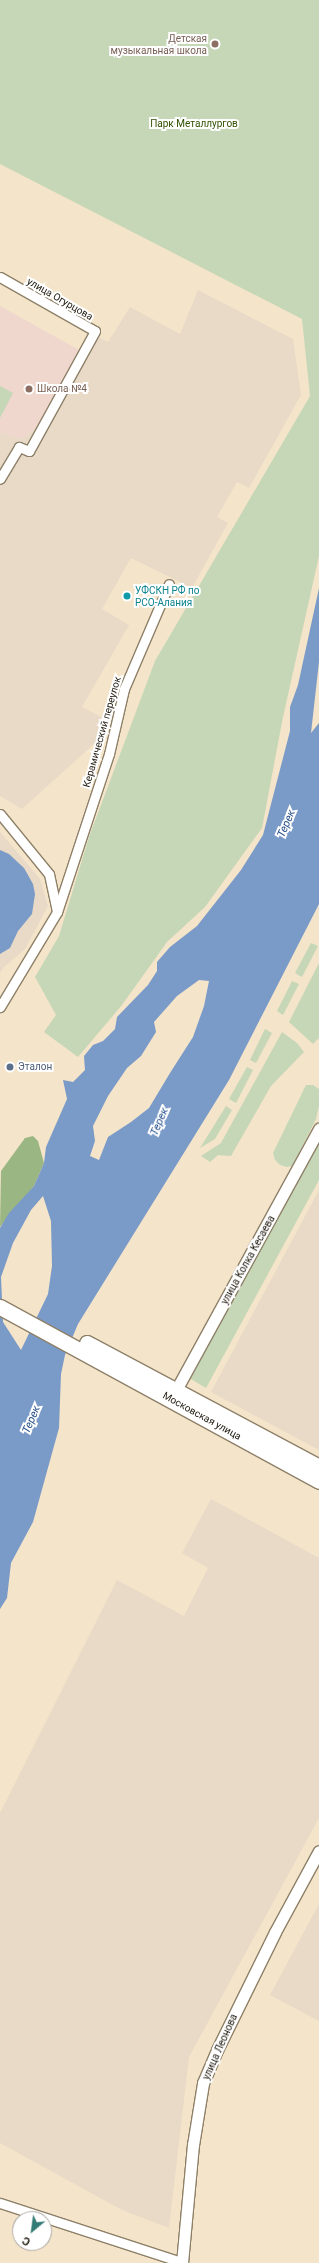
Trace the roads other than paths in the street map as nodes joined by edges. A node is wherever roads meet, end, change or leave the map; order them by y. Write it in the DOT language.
graph roads {
  1 [pos="0,277"];
  2 [pos="0,479"];
  3 [pos="169,584"];
  4 [pos="0,814"];
  5 [pos="57,912"];
  6 [pos="0,1007"];
  7 [pos="319,1129"];
  8 [pos="0,1296"];
  9 [pos="0,1307"];
  10 [pos="86,1348"];
  11 [pos="176,1390"];
  12 [pos="319,1467"];
  13 [pos="319,1481"];
  14 [pos="319,1851"];
  15 [pos="0,2203"];
  16 [pos="182,2263"];
  1 -- 2 [label="street, улица Огурцова"];
  3 -- 5 [label="street, Керамический переулок"];
  4 -- 5 [label="street"];
  5 -- 6 [label="street, Керамический переулок"];
  7 -- 11 [label="street, улица Колка Кесаева"];
  8 -- 10 [label="main road"];
  9 -- 10 [label="main road"];
  10 -- 11 [label="main road, Московская улица"];
  10 -- 13 [label="main road, Московская улица"];
  11 -- 12 [label="main road, Московская улица"];
  14 -- 16 [label="street, улица Леонова"];
  15 -- 16 [label="street, улица Леонова"];
}
